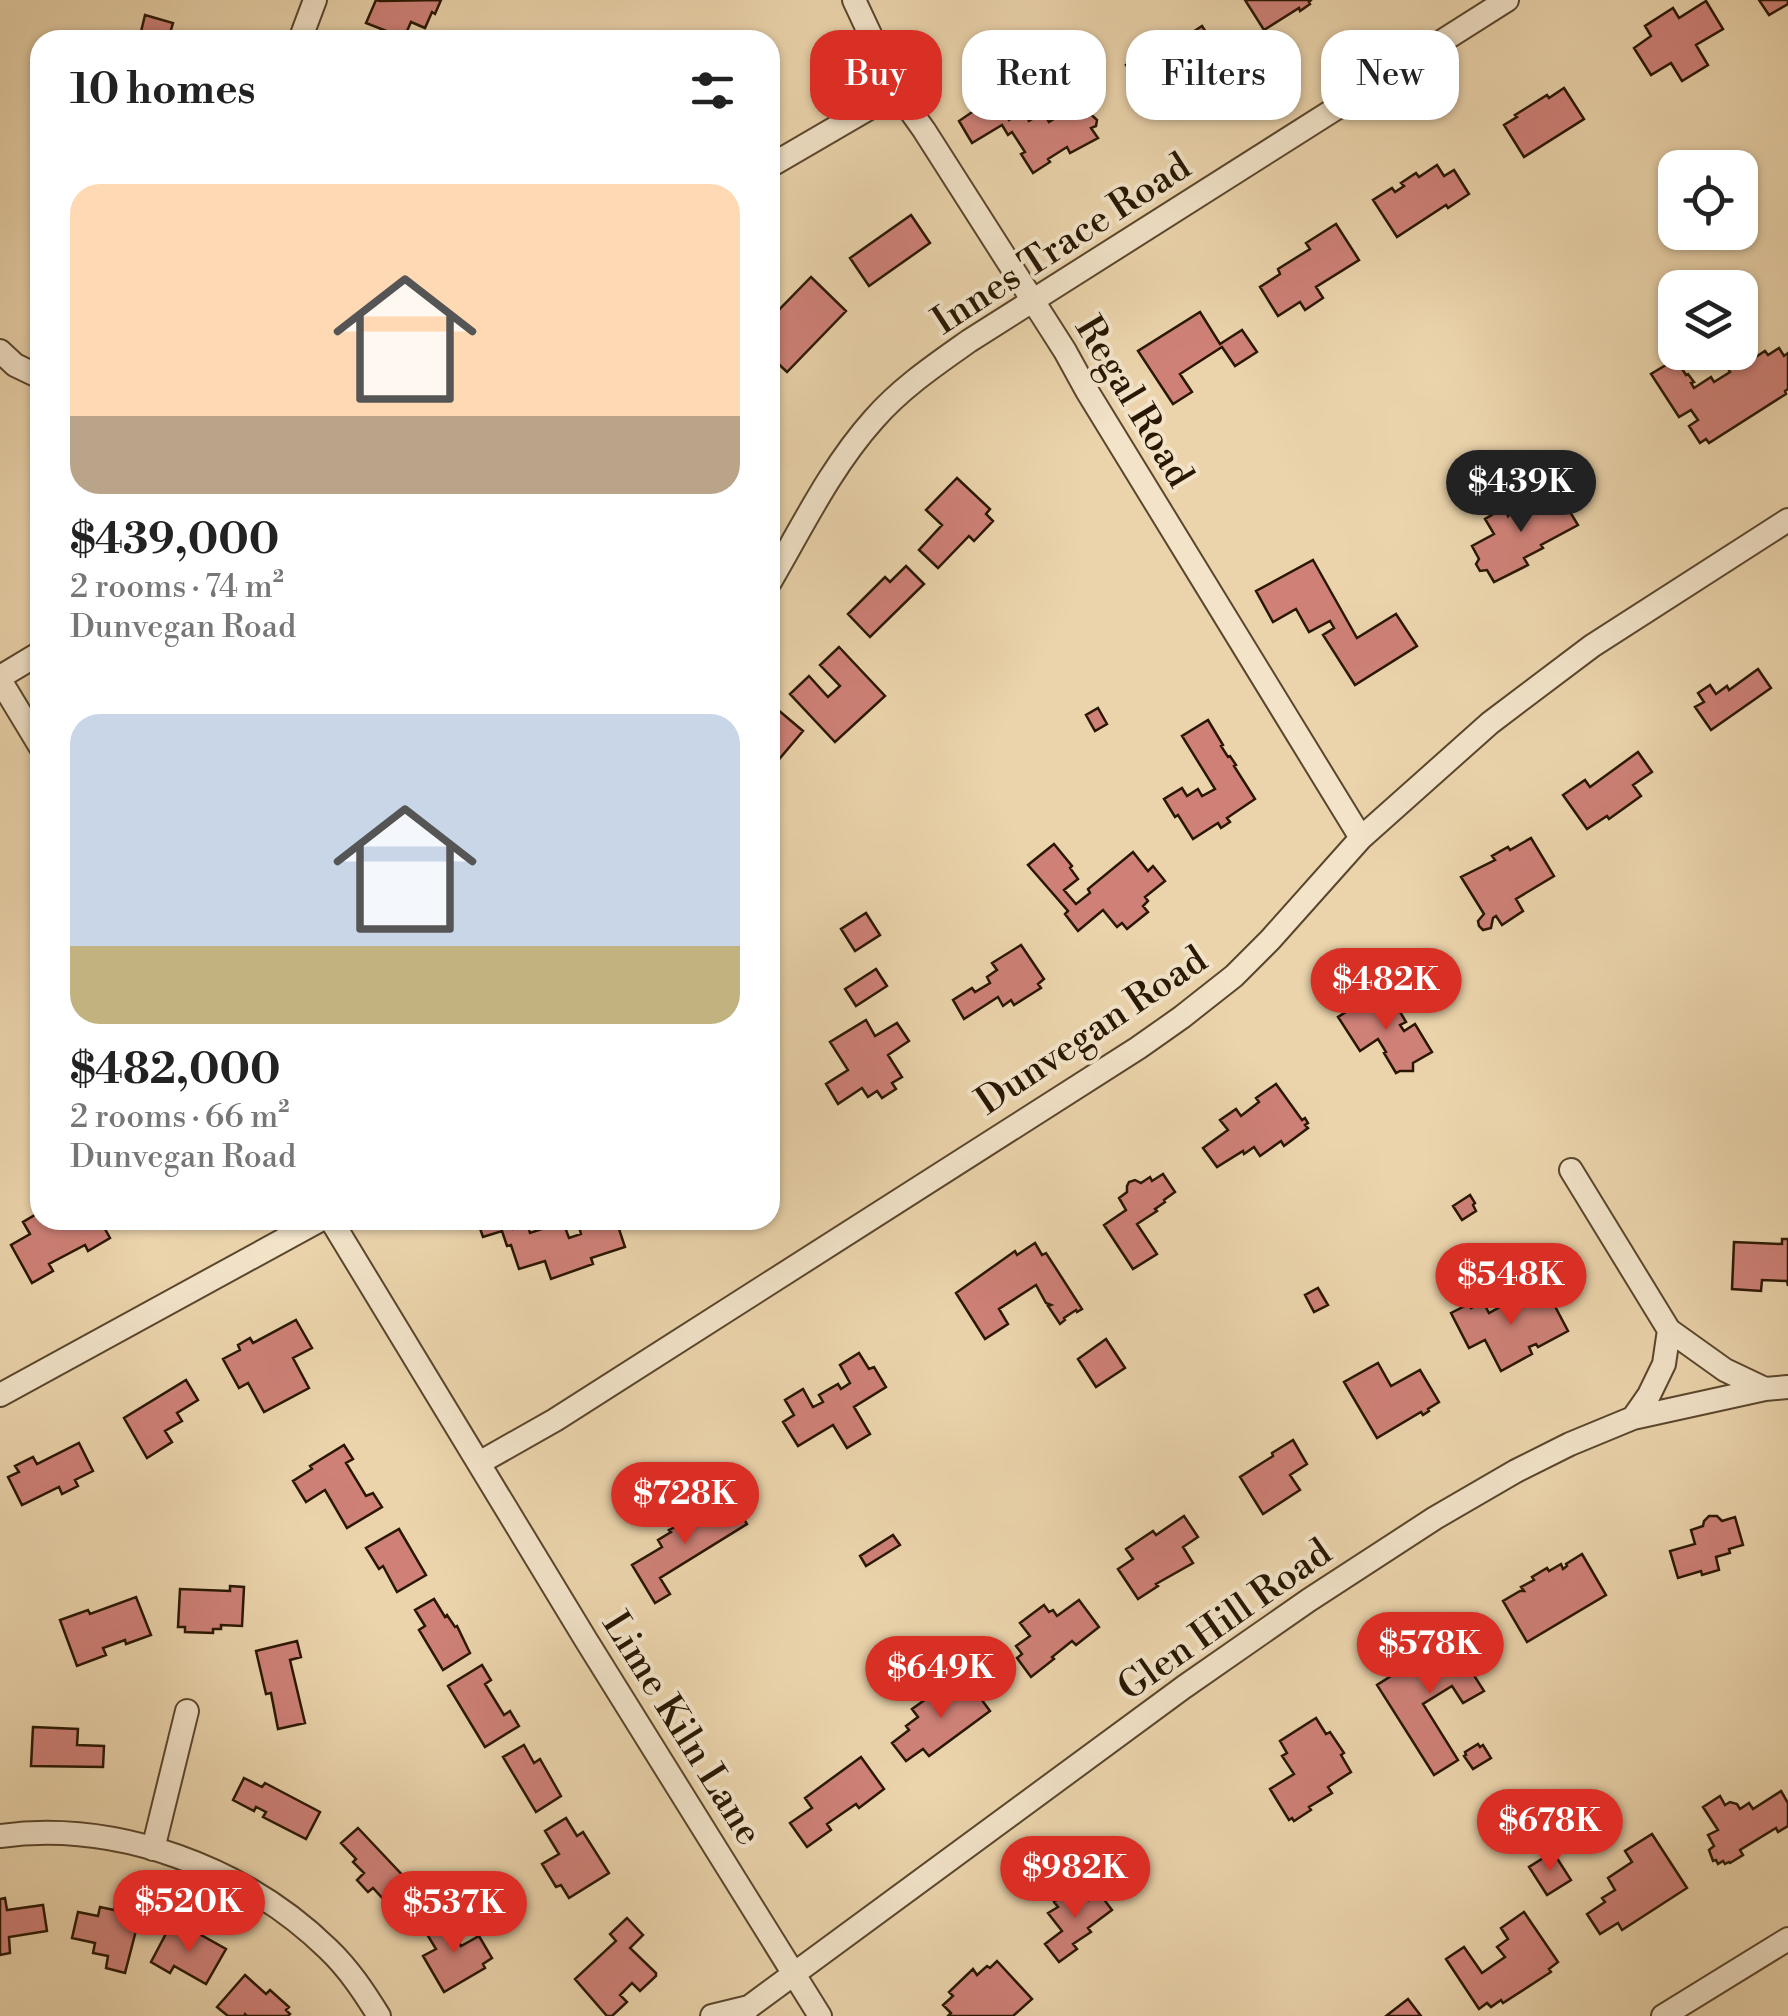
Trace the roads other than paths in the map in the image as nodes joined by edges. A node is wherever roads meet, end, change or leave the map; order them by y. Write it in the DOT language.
graph roads {
  1 [pos="315,0"];
  2 [pos="854,0"];
  3 [pos="1507,0"];
  4 [pos="304,30"];
  5 [pos="868,30"];
  6 [pos="849,120"];
  7 [pos="917,120"];
  8 [pos="780,160"];
  9 [pos="1033,301"];
  10 [pos="0,352"];
  11 [pos="30,372"];
  12 [pos="1788,520"];
  13 [pos="780,565"];
  14 [pos="30,659"];
  15 [pos="0,678"];
  16 [pos="30,729"];
  17 [pos="1361,838"];
  18 [pos="1571,1170"];
  19 [pos="302,1230"];
  20 [pos="337,1230"];
  21 [pos="1669,1330"];
  22 [pos="1776,1388"];
  23 [pos="0,1395"];
  24 [pos="1633,1418"];
  25 [pos="480,1463"];
  26 [pos="187,1710"];
  27 [pos="0,1836"];
  28 [pos="153,1849"];
  29 [pos="1788,1939"];
  30 [pos="793,1976"];
  31 [pos="745,2011"];
  32 [pos="379,2016"];
  33 [pos="712,2016"];
  34 [pos="820,2016"];
  35 [pos="1664,2016"];
  1 -- 4 [label="street"];
  2 -- 5 [label="street, Regal Road"];
  3 -- 9 [label="street, Innes Trace Road"];
  6 -- 8 [label="street"];
  7 -- 9 [label="street, Regal Road"];
  9 -- 13 [label="street, Innes Trace Road"];
  9 -- 17 [label="street, Regal Road"];
  10 -- 11 [label="street"];
  12 -- 17 [label="street, Dunvegan Road"];
  14 -- 15 [label="street"];
  15 -- 16 [label="street"];
  17 -- 25 [label="street, Dunvegan Road"];
  18 -- 21 [label="street"];
  19 -- 23 [label="street"];
  20 -- 25 [label="street, Lime Kiln Lane"];
  21 -- 22 [label="street"];
  21 -- 24 [label="street"];
  22 -- 24 [label="street, Glen Hill Road"];
  24 -- 30 [label="street, Glen Hill Road"];
  25 -- 30 [label="street, Lime Kiln Lane"];
  26 -- 28 [label="street"];
  27 -- 28 [label="street"];
  28 -- 32 [label="street"];
  29 -- 35 [label="street"];
  30 -- 31 [label="street, Glen Hill Road"];
  30 -- 34 [label="street, Lime Kiln Lane"];
  31 -- 33 [label="street, Glen Hill Road"];
}
